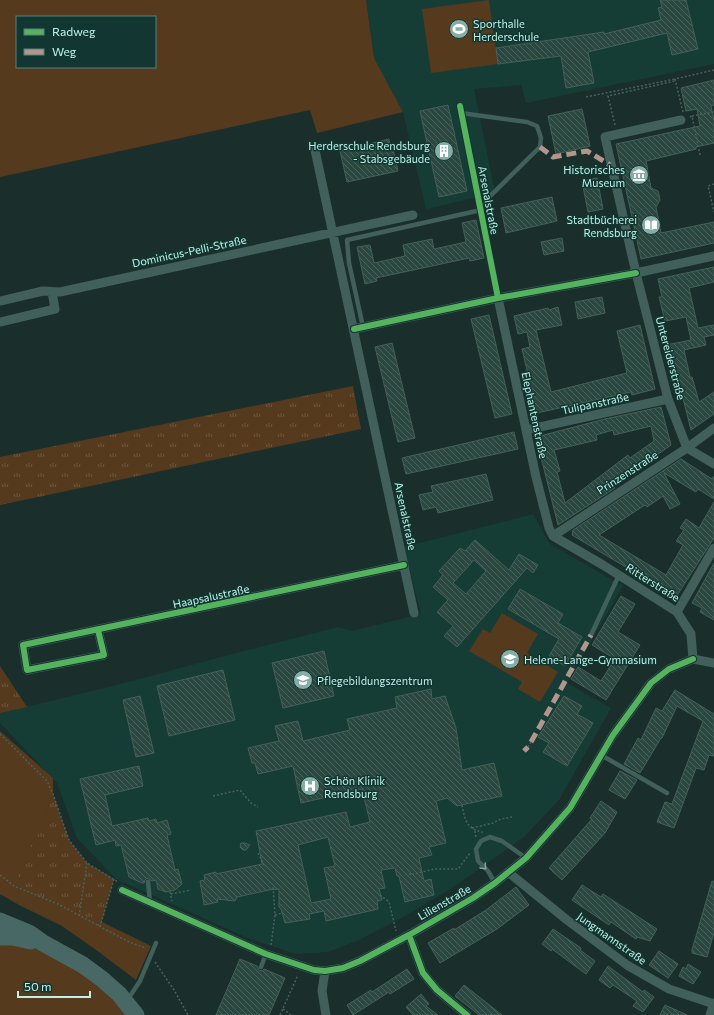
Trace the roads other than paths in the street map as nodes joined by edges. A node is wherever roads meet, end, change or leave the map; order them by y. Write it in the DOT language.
graph roads {
  1 [pos="460,106"];
  2 [pos="462,114"];
  3 [pos="683,120"];
  4 [pos="315,150"];
  5 [pos="480,208"];
  6 [pos="413,215"];
  7 [pos="333,232"];
  8 [pos="714,256"];
  9 [pos="636,273"];
  10 [pos="52,292"];
  11 [pos="498,298"];
  12 [pos="0,301"];
  13 [pos="0,322"];
  14 [pos="358,328"];
  15 [pos="668,399"];
  16 [pos="714,428"];
  17 [pos="526,430"];
  18 [pos="687,448"];
  19 [pos="714,464"];
  20 [pos="553,536"];
  21 [pos="714,548"];
  22 [pos="404,565"];
  23 [pos="619,575"];
  24 [pos="677,612"];
  25 [pos="414,614"];
  26 [pos="98,630"];
  27 [pos="591,635"];
  28 [pos="693,660"];
  29 [pos="714,663"];
  30 [pos="601,755"];
  31 [pos="667,793"];
  32 [pos="526,858"];
  33 [pos="508,872"];
  34 [pos="148,882"];
  35 [pos="495,883"];
  36 [pos="122,890"];
  37 [pos="150,902"];
  38 [pos="0,921"];
  39 [pos="409,935"];
  40 [pos="0,937"];
  41 [pos="43,943"];
  42 [pos="156,943"];
  43 [pos="267,954"];
  44 [pos="261,967"];
  45 [pos="325,971"];
  46 [pos="714,1004"];
  47 [pos="132,1008"];
  48 [pos="326,1015"];
  49 [pos="467,1015"];
  50 [pos="710,1015"];
  1 -- 2 [label="lane, Arsenalstraße"];
  2 -- 5 [label="lane, Arsenalstraße"];
  2 -- 5 [label="lane"];
  3 -- 9 [label="street, Untereiderstraße"];
  4 -- 7 [label="street, Arsenalstraße"];
  5 -- 11 [label="lane, Arsenalstraße"];
  5 -- 14 [label="lane"];
  6 -- 7 [label="street, Dominicus-Pelli-Straße"];
  7 -- 10 [label="street, Dominicus-Pelli-Straße"];
  7 -- 14 [label="street, Arsenalstraße"];
  8 -- 9 [label="street"];
  9 -- 11 [label="street"];
  9 -- 15 [label="street, Untereiderstraße"];
  10 -- 12 [label="street, Dominicus-Pelli-Straße"];
  10 -- 13 [label="street"];
  11 -- 14 [label="street"];
  11 -- 17 [label="street, Elephantenstraße"];
  14 -- 22 [label="street, Arsenalstraße"];
  15 -- 17 [label="street, Tulipanstraße"];
  15 -- 18 [label="street, Untereiderstraße"];
  16 -- 18 [label="street, Prinzenstraße"];
  17 -- 20 [label="street, Elephantenstraße"];
  18 -- 19 [label="street"];
  18 -- 20 [label="street, Prinzenstraße"];
  20 -- 23 [label="street, Ritterstraße"];
  21 -- 24 [label="street"];
  22 -- 25 [label="street, Arsenalstraße"];
  22 -- 26 [label="street, Haapsalustraße"];
  23 -- 24 [label="street, Ritterstraße"];
  23 -- 27 [label="lane"];
  24 -- 28 [label="street, Ritterstraße"];
  26 -- 26 [label="street, Haapsalustraße"];
  28 -- 29 [label="street"];
  28 -- 30 [label="street, Lilienstraße"];
  30 -- 31 [label="lane"];
  30 -- 32 [label="street, Lilienstraße"];
  32 -- 33 [label="street, Lilienstraße"];
  32 -- 35 [label="lane, one-way"];
  33 -- 35 [label="street, Lilienstraße"];
  33 -- 46 [label="street, Jungmannstraße"];
  34 -- 37 [label="lane"];
  35 -- 39 [label="street, Lilienstraße"];
  36 -- 37 [label="street, Lilienstraße"];
  37 -- 43 [label="street, Lilienstraße"];
  38 -- 41 [label="highway"];
  39 -- 45 [label="street, Lilienstraße"];
  39 -- 49 [label="street"];
  40 -- 41 [label="highway"];
  41 -- 47 [label="highway"];
  42 -- 47 [label="lane"];
  43 -- 44 [label="lane"];
  43 -- 45 [label="street, Lilienstraße"];
  45 -- 48 [label="street"];
  46 -- 50 [label="street"];
}
